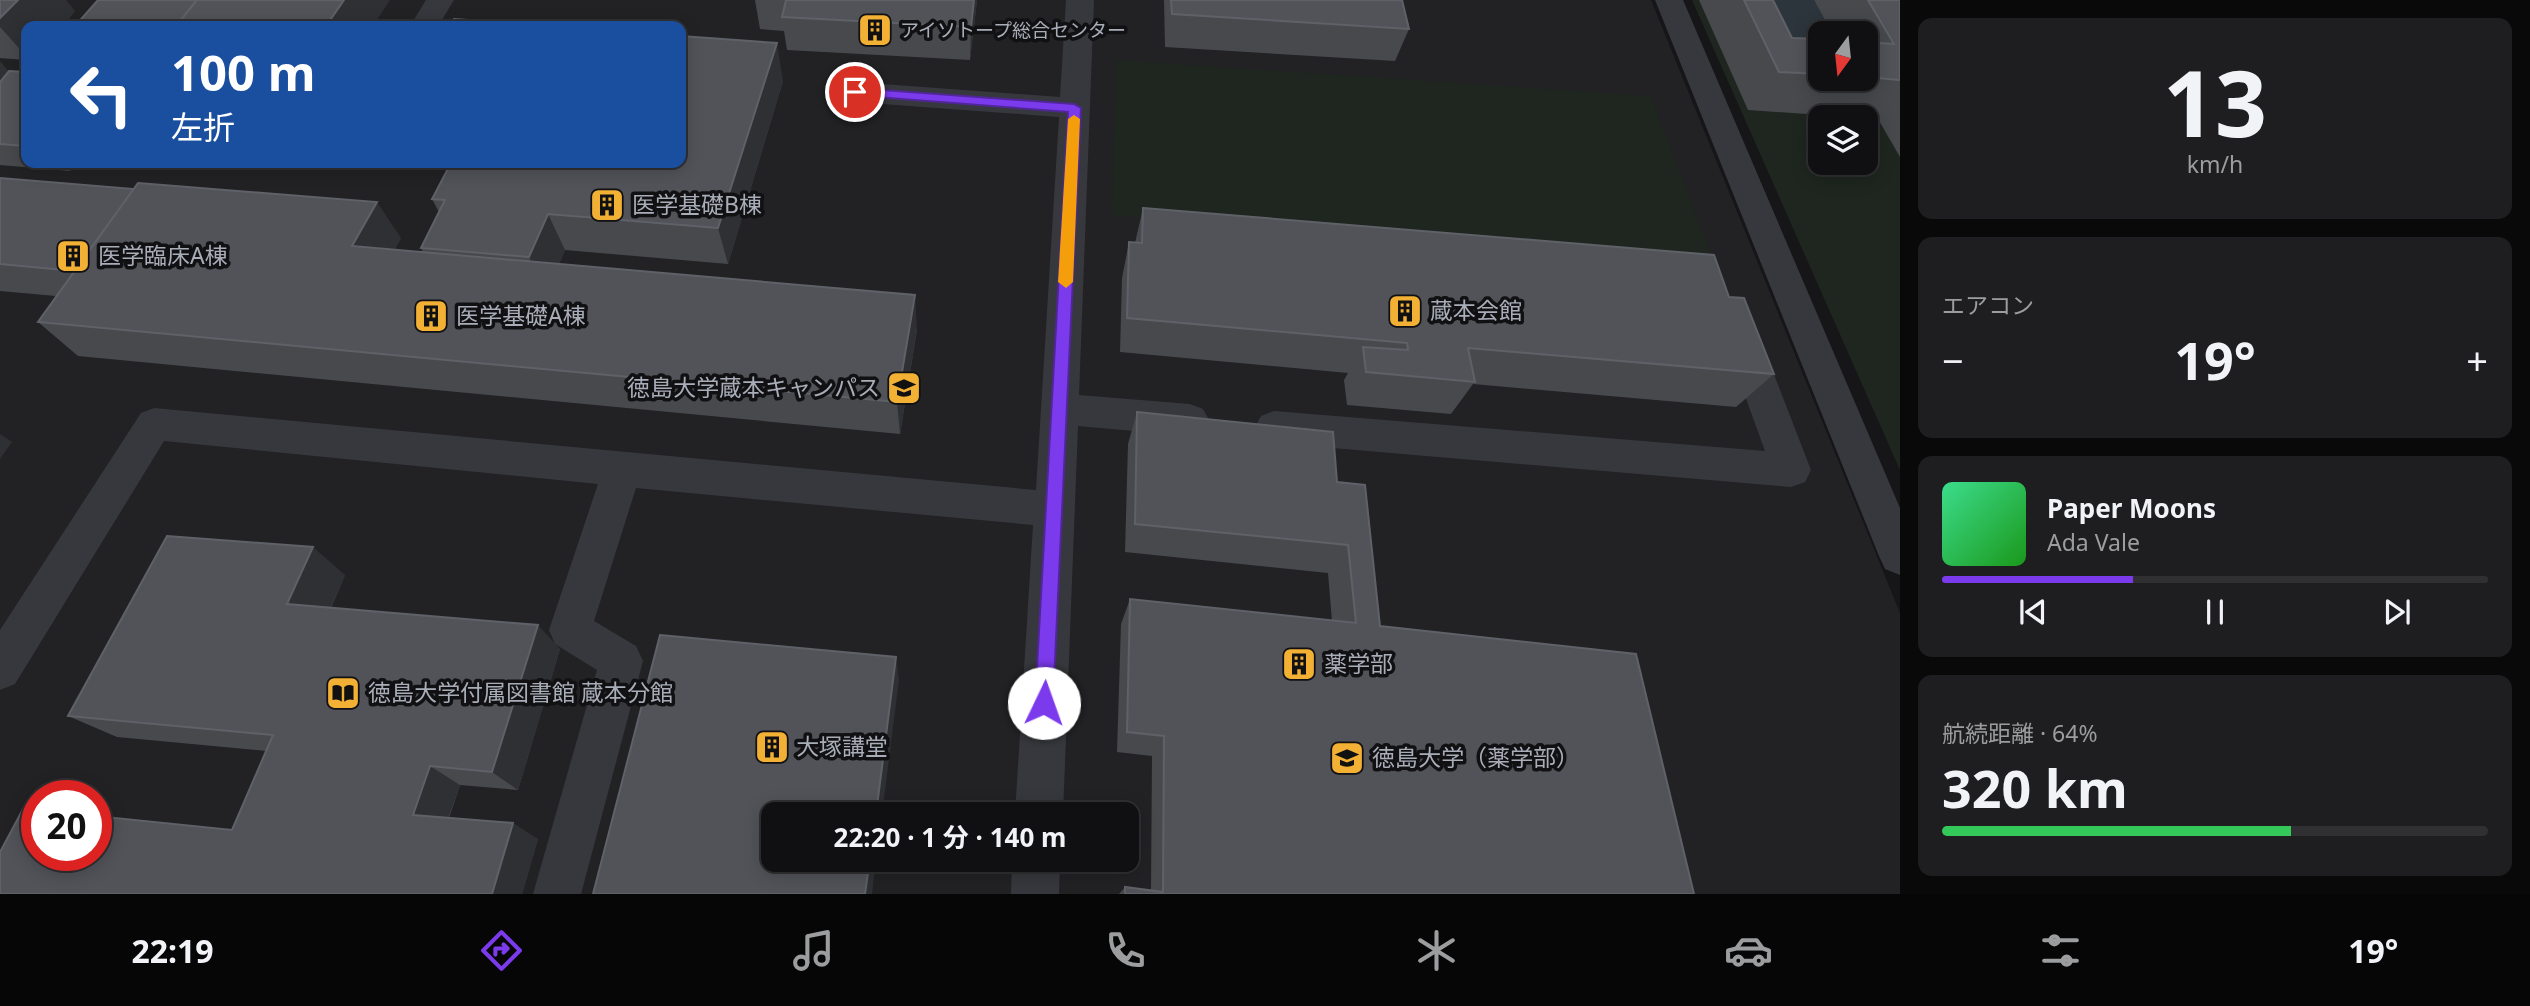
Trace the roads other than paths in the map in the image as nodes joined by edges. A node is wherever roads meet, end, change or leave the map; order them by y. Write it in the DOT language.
graph roads {
  1 [pos="440,0"];
  2 [pos="1080,0"];
  3 [pos="1669,0"];
  4 [pos="427,21"];
  5 [pos="855,92"];
  6 [pos="1074,108"];
  7 [pos="1742,341"];
  8 [pos="1059,409"];
  9 [pos="622,470"];
  10 [pos="1054,509"];
  11 [pos="1900,556"];
  12 [pos="0,669"];
  13 [pos="1040,802"];
  14 [pos="1035,872"];
  15 [pos="557,894"];
  16 [pos="1034,894"];
  1 -- 4 [label="street"];
  2 -- 6 [label="street"];
  3 -- 11 [label="street"];
  5 -- 6 [label="street"];
  6 -- 8 [label="street"];
  7 -- 8 [label="street"];
  8 -- 10 [label="street"];
  9 -- 10 [label="street"];
  9 -- 12 [label="street"];
  9 -- 15 [label="street"];
  10 -- 13 [label="street"];
  14 -- 16 [label="street"];
}
